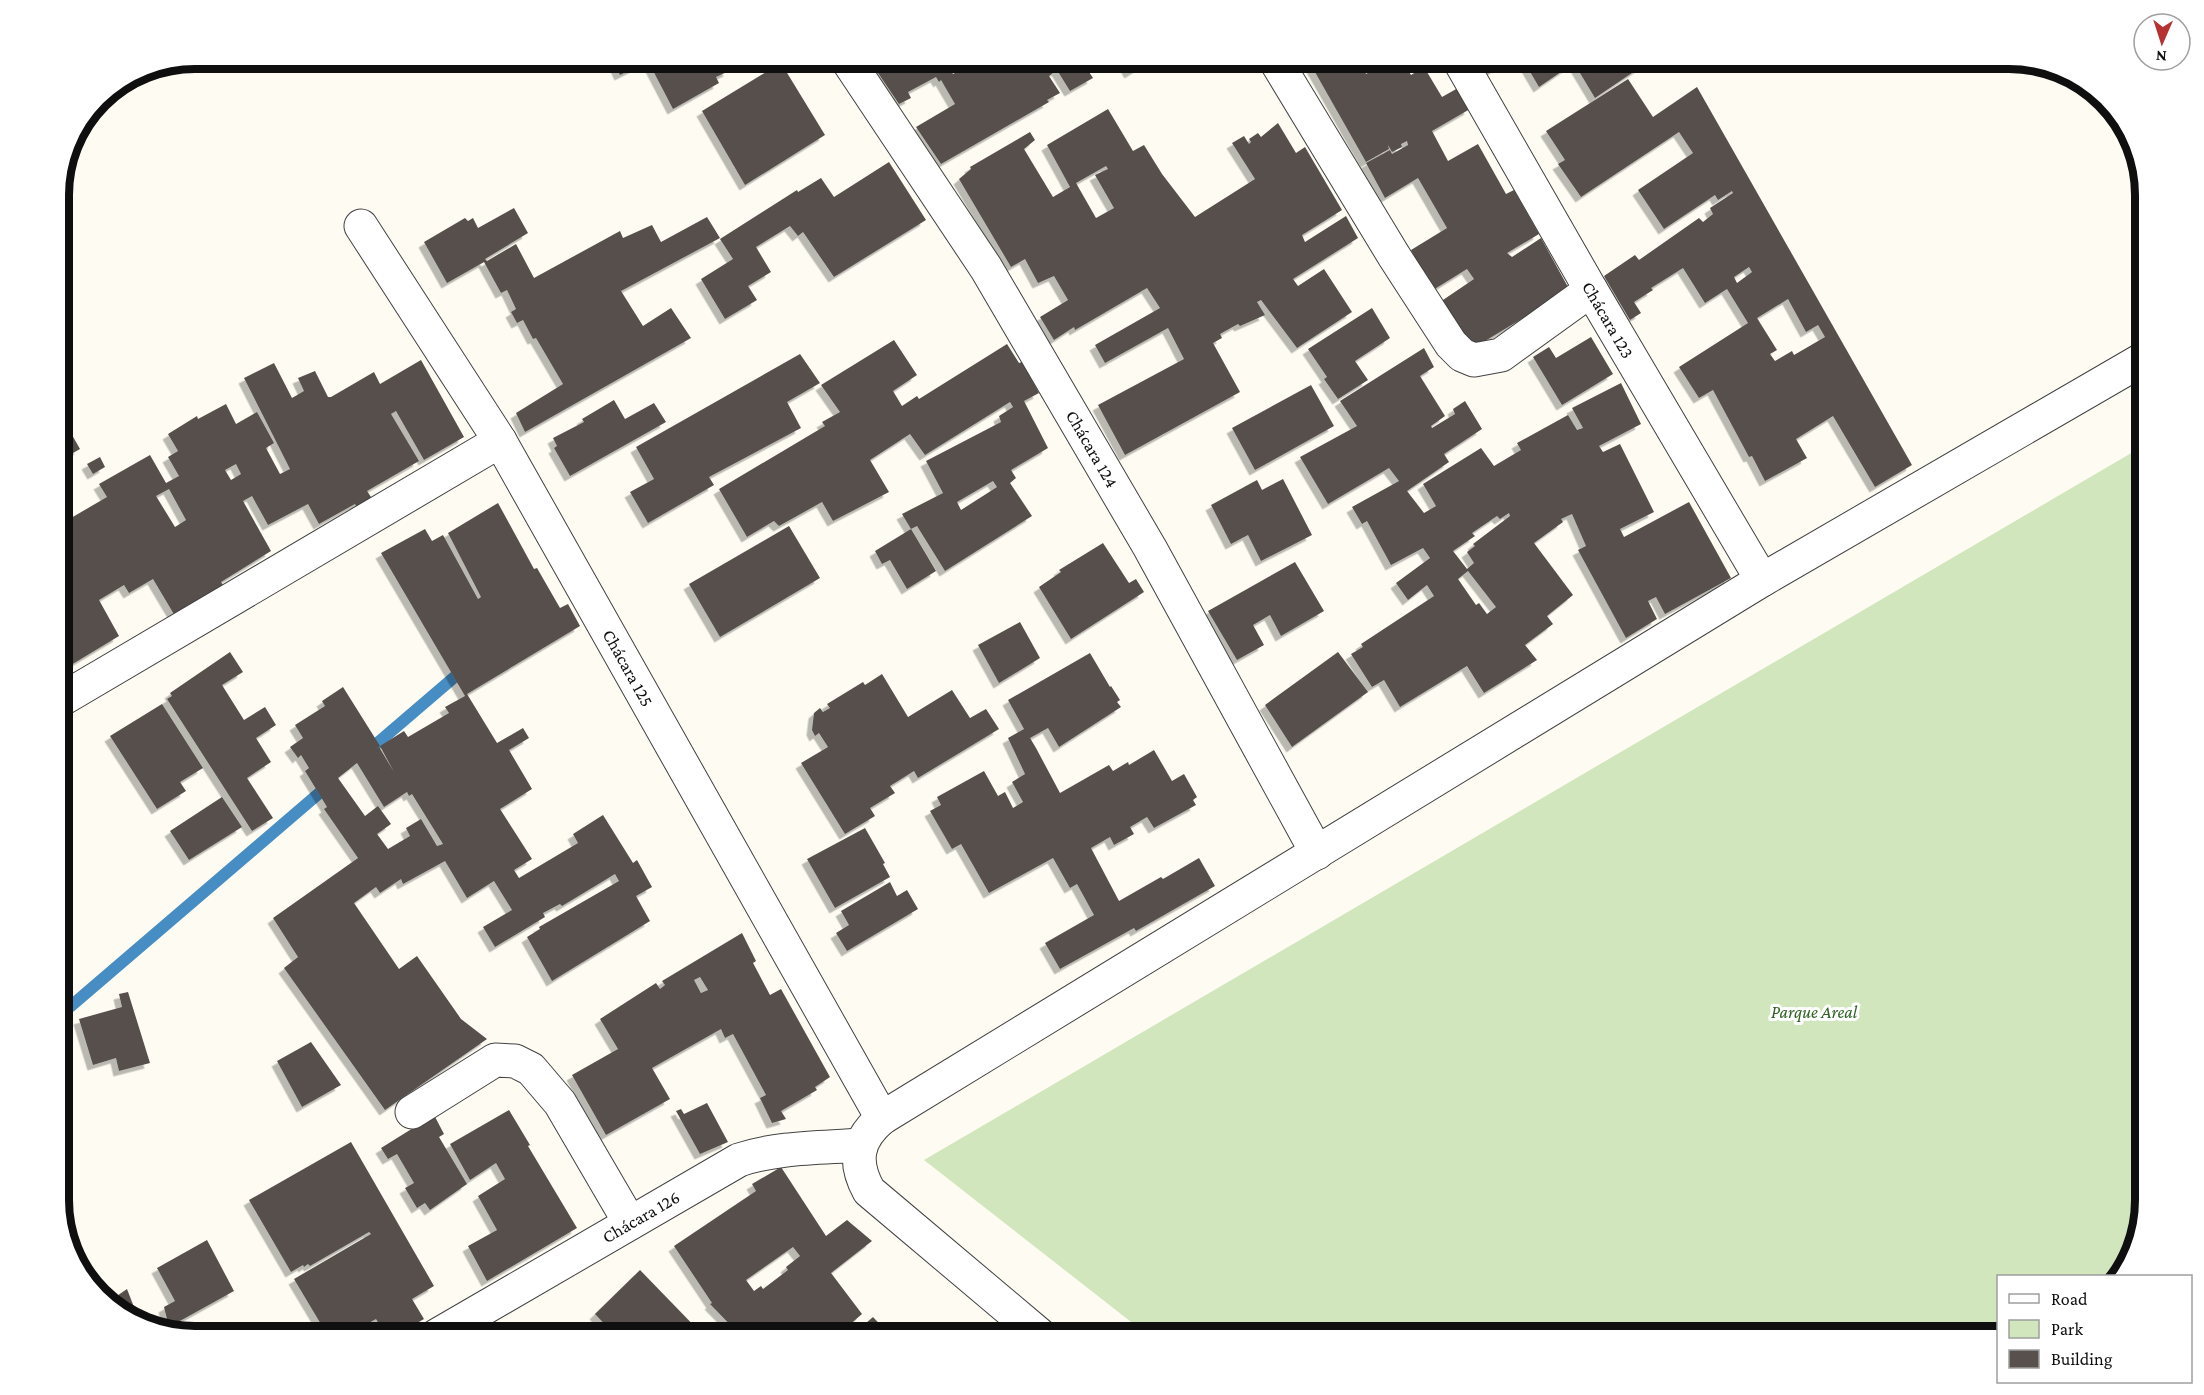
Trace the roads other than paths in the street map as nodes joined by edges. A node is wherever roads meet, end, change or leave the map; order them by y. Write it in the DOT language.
graph roads {
  1 [pos="853,69"];
  2 [pos="1281,69"];
  3 [pos="1464,69"];
  4 [pos="361,226"];
  5 [pos="1591,290"];
  6 [pos="2135,364"];
  7 [pos="500,441"];
  8 [pos="1762,580"];
  9 [pos="69,695"];
  10 [pos="1317,854"];
  11 [pos="412,1112"];
  12 [pos="882,1118"];
  13 [pos="861,1145"];
  14 [pos="630,1223"];
  15 [pos="453,1326"];
  16 [pos="1029,1326"];
  1 -- 10 [label="street, Chácara 124"];
  2 -- 5 [label="street"];
  3 -- 5 [label="street, Chácara 123"];
  4 -- 7 [label="street, Chácara 125"];
  5 -- 8 [label="street, Chácara 123"];
  6 -- 8 [label="street"];
  7 -- 9 [label="street"];
  7 -- 12 [label="street, Chácara 125"];
  8 -- 10 [label="street"];
  10 -- 12 [label="street"];
  11 -- 14 [label="street"];
  12 -- 13 [label="street"];
  13 -- 14 [label="street, Chácara 126"];
  13 -- 16 [label="street"];
  14 -- 15 [label="street, Chácara 126"];
}
